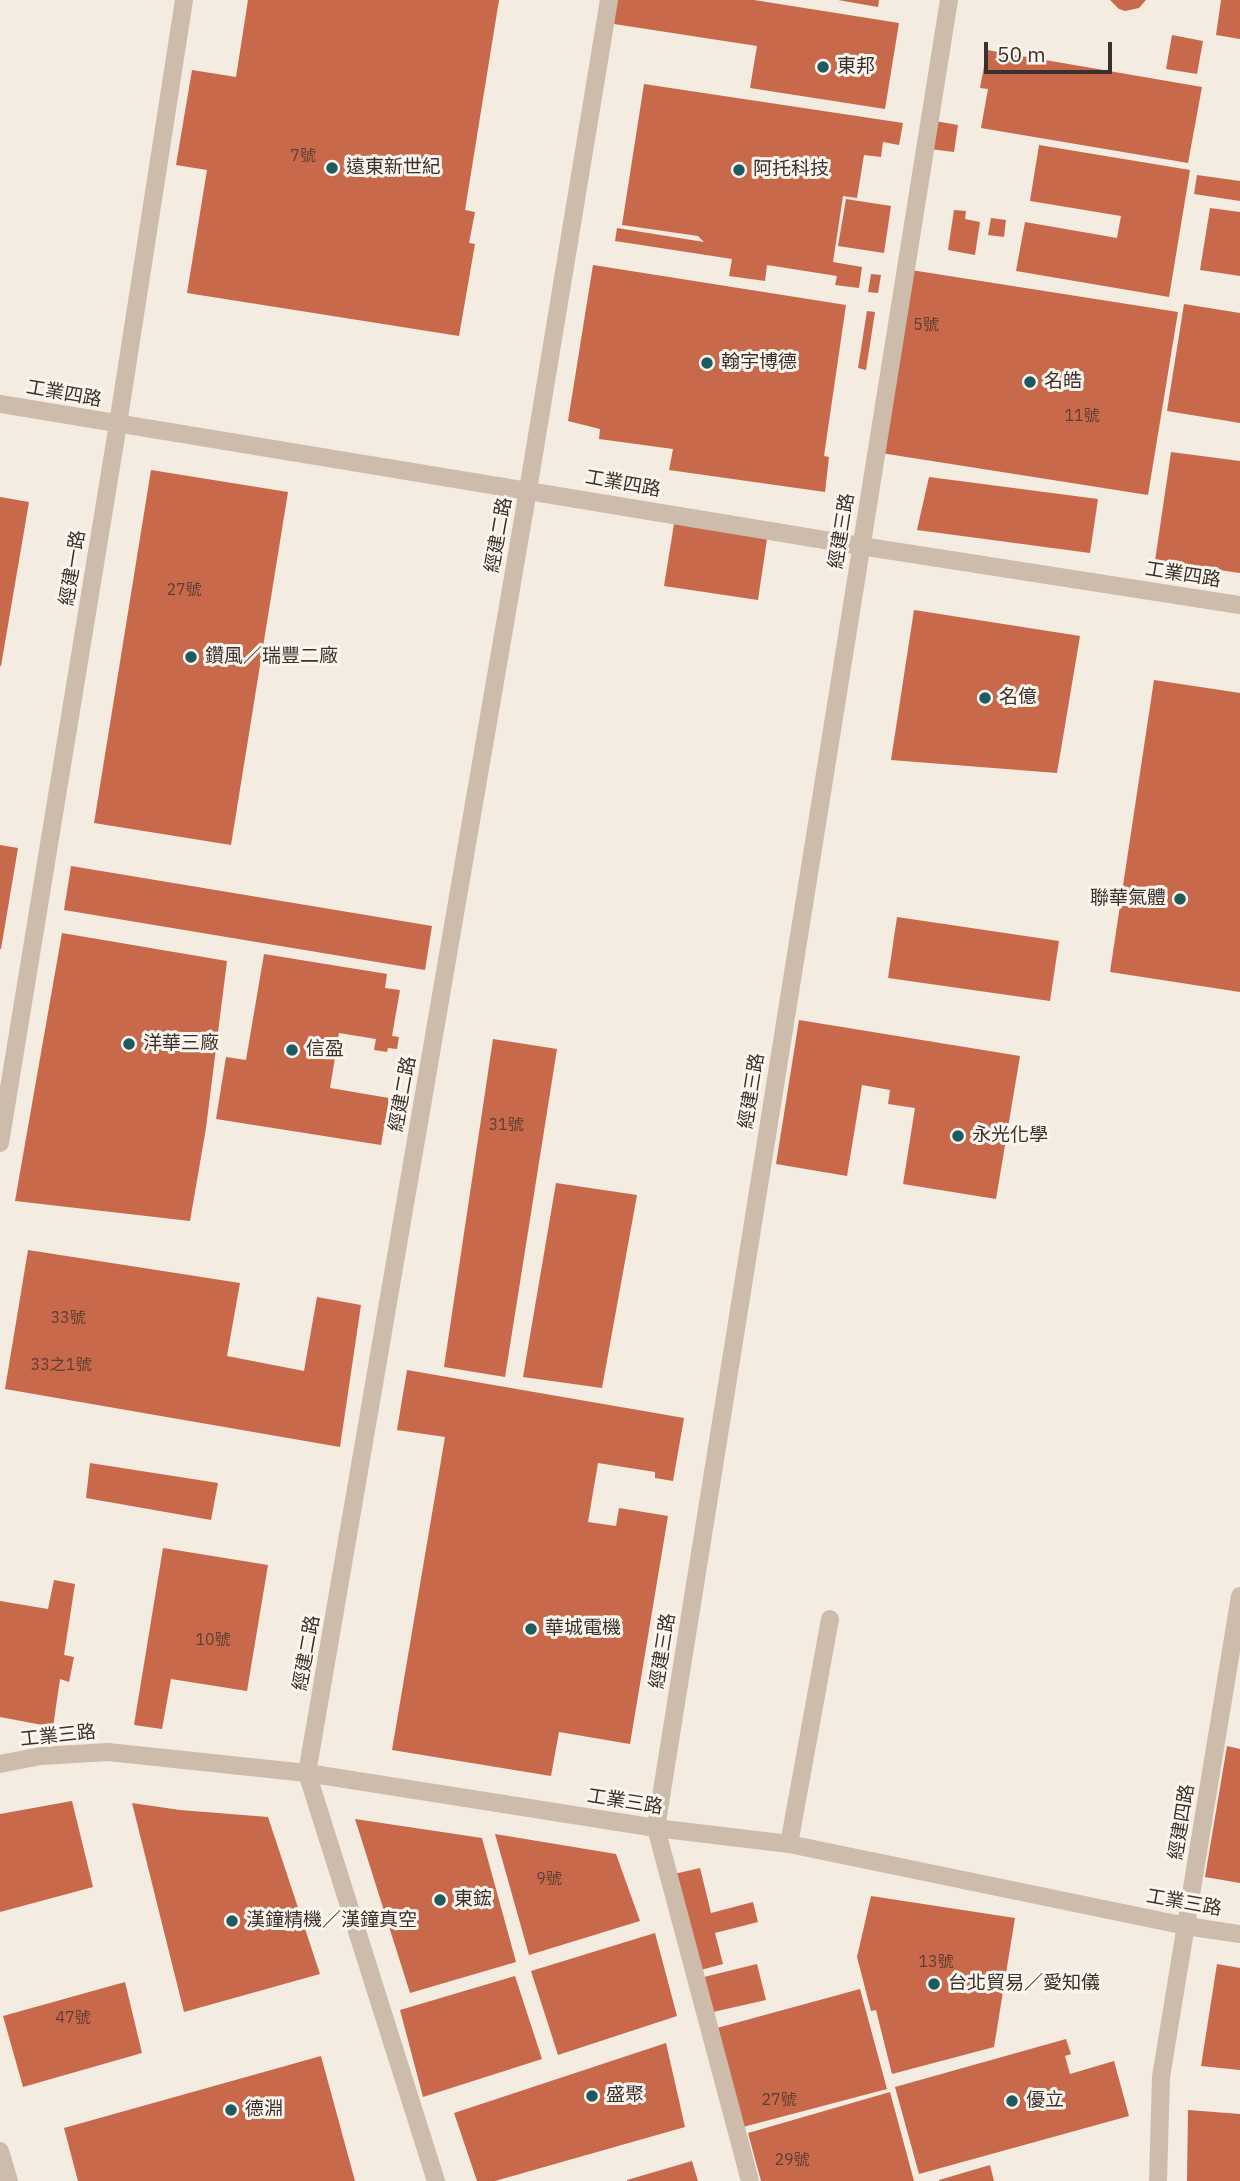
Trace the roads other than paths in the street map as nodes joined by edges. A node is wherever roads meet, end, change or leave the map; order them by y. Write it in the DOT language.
graph roads {
  1 [pos="184,0"];
  2 [pos="609,0"];
  3 [pos="949,0"];
  4 [pos="0,404"];
  5 [pos="118,424"];
  6 [pos="528,490"];
  7 [pos="861,546"];
  8 [pos="1240,605"];
  9 [pos="0,1143"];
  10 [pos="1240,1596"];
  11 [pos="830,1619"];
  12 [pos="0,1764"];
  13 [pos="307,1773"];
  14 [pos="656,1828"];
  15 [pos="789,1844"];
  16 [pos="1186,1926"];
  17 [pos="1240,1934"];
  18 [pos="0,2151"];
  19 [pos="9,2181"];
  20 [pos="436,2181"];
  21 [pos="750,2181"];
  22 [pos="1158,2181"];
  1 -- 5 [label="street, 經建一路"];
  2 -- 6 [label="street, 經建二路"];
  3 -- 7 [label="street, 經建三路"];
  4 -- 5 [label="street, 工業四路"];
  5 -- 6 [label="street, 工業四路"];
  5 -- 9 [label="street, 經建一路"];
  6 -- 7 [label="street, 工業四路"];
  6 -- 13 [label="street, 經建二路"];
  7 -- 8 [label="street, 工業四路"];
  7 -- 14 [label="street, 經建三路"];
  10 -- 16 [label="street, 經建四路"];
  11 -- 15 [label="street"];
  12 -- 13 [label="street, 工業三路"];
  13 -- 14 [label="street, 工業三路"];
  13 -- 20 [label="street, 經建二路"];
  14 -- 15 [label="street, 工業三路"];
  14 -- 21 [label="street, 經建三路"];
  15 -- 16 [label="street, 工業三路"];
  16 -- 17 [label="street, 工業三路"];
  16 -- 22 [label="street, 經建四路"];
  18 -- 19 [label="street"];
}
